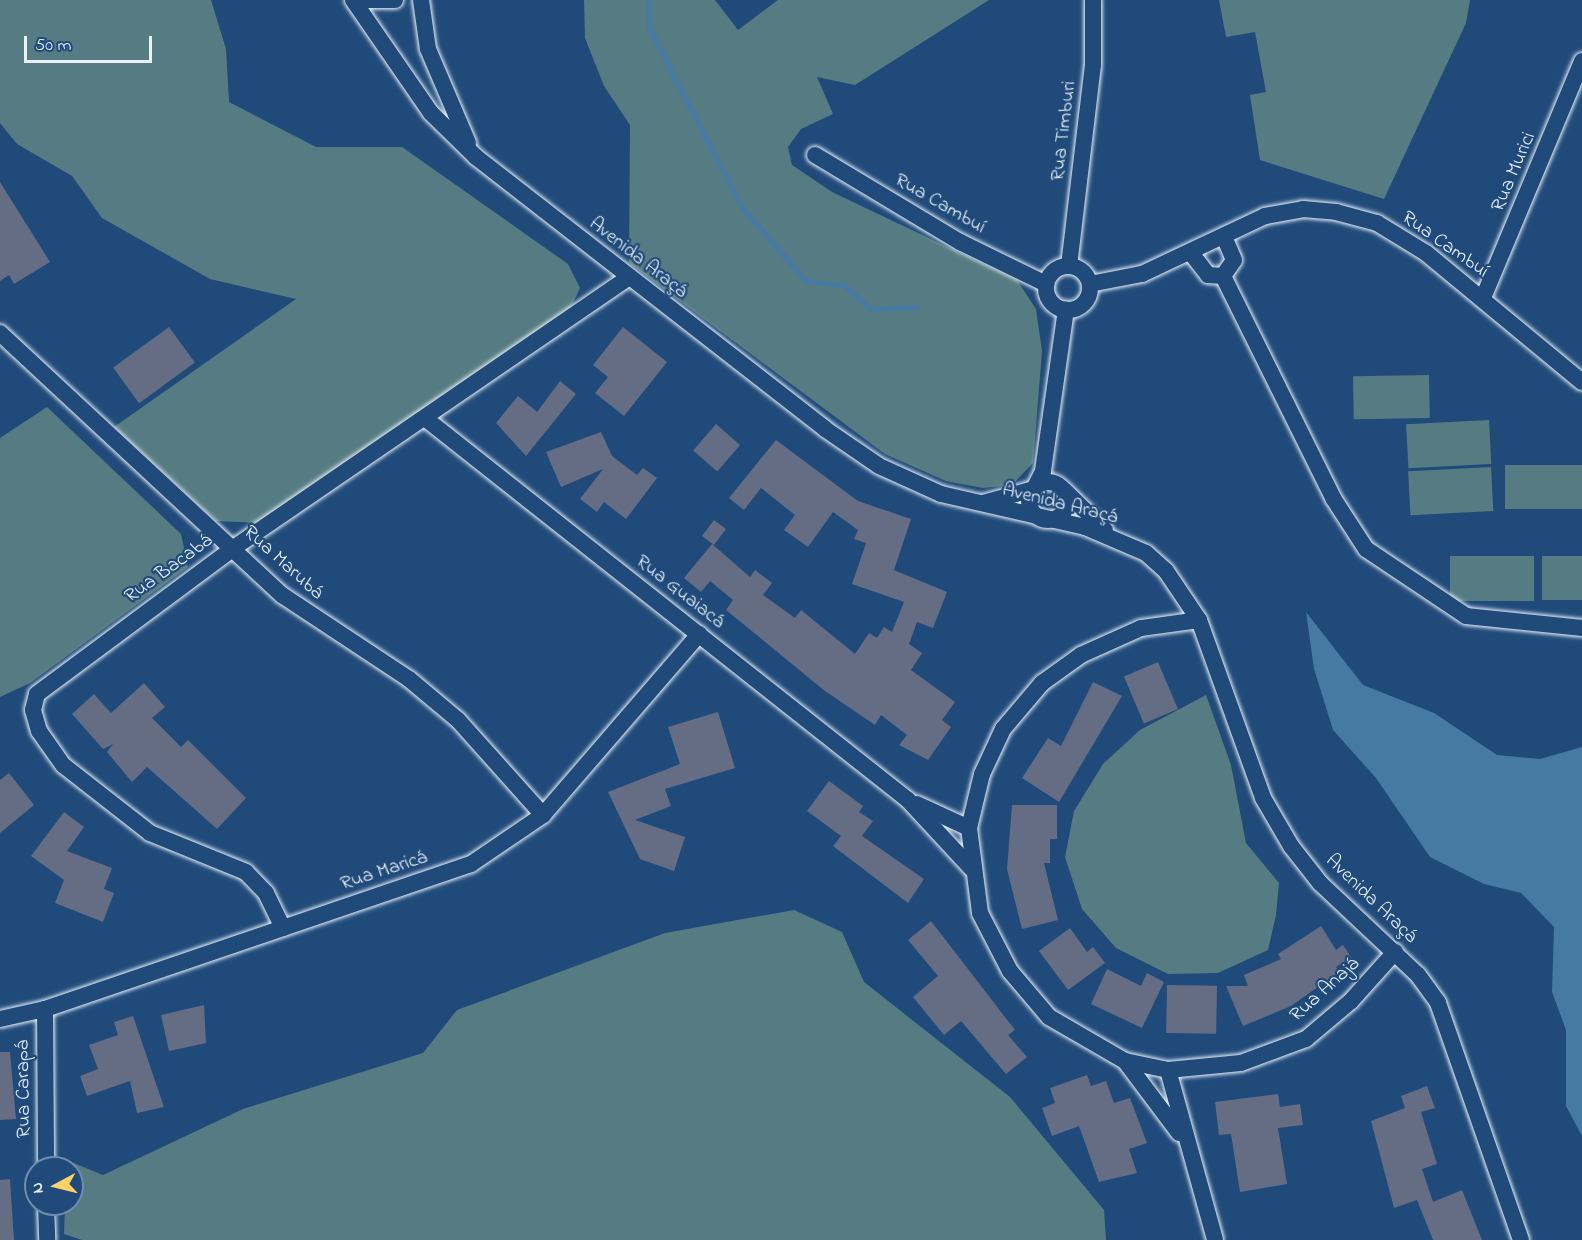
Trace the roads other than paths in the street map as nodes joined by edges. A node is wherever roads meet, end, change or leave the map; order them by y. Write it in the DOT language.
graph roads {
  1 [pos="353,0"];
  2 [pos="363,0"];
  3 [pos="395,0"];
  4 [pos="421,0"];
  5 [pos="1093,0"];
  6 [pos="1582,61"];
  7 [pos="1575,94"];
  8 [pos="815,155"];
  9 [pos="476,157"];
  10 [pos="1224,236"];
  11 [pos="1191,253"];
  12 [pos="1069,266"];
  13 [pos="1223,276"];
  14 [pos="629,277"];
  15 [pos="1046,284"];
  16 [pos="1090,284"];
  17 [pos="1483,298"];
  18 [pos="1066,310"];
  19 [pos="0,333"];
  20 [pos="1582,382"];
  21 [pos="426,419"];
  22 [pos="1050,447"];
  23 [pos="1034,489"];
  24 [pos="1066,494"];
  25 [pos="969,504"];
  26 [pos="1044,520"];
  27 [pos="1118,539"];
  28 [pos="235,547"];
  29 [pos="1199,620"];
  30 [pos="1582,628"];
  31 [pos="699,634"];
  32 [pos="908,800"];
  33 [pos="543,815"];
  34 [pos="969,828"];
  35 [pos="971,868"];
  36 [pos="283,928"];
  37 [pos="1395,952"];
  38 [pos="45,1009"];
  39 [pos="0,1019"];
  40 [pos="1125,1061"];
  41 [pos="1168,1070"];
  42 [pos="1183,1139"];
  43 [pos="46,1156"];
  44 [pos="46,1216"];
  45 [pos="47,1240"];
  46 [pos="1215,1240"];
  47 [pos="1521,1240"];
  1 -- 9 [label="street, Avenida Araçá"];
  2 -- 3 [label="street"];
  4 -- 9 [label="street"];
  5 -- 12 [label="street, Rua Timburi"];
  6 -- 7 [label="street, Rua Murici"];
  7 -- 17 [label="street, Rua Murici"];
  8 -- 15 [label="street, Rua Cambuí"];
  9 -- 14 [label="street, Avenida Araçá"];
  10 -- 11 [label="street, Rua Cambuí"];
  10 -- 13 [label="street"];
  10 -- 17 [label="street, Rua Cambuí"];
  11 -- 13 [label="street"];
  11 -- 16 [label="street"];
  12 -- 15 [label="street"];
  12 -- 16 [label="street"];
  13 -- 30 [label="street"];
  14 -- 21 [label="street, Rua Bacabá"];
  14 -- 25 [label="street, Avenida Araçá"];
  15 -- 18 [label="street"];
  16 -- 18 [label="street"];
  17 -- 20 [label="street, Rua Cambuí"];
  18 -- 22 [label="street"];
  19 -- 28 [label="street, Rua Marubá"];
  21 -- 28 [label="street, Rua Bacabá"];
  21 -- 31 [label="street, Rua Guaiacá"];
  22 -- 23 [label="street"];
  22 -- 24 [label="street"];
  23 -- 24 [label="street"];
  23 -- 25 [label="street"];
  23 -- 26 [label="street"];
  24 -- 26 [label="street"];
  24 -- 27 [label="street"];
  25 -- 26 [label="street, Avenida Araçá"];
  26 -- 27 [label="street, Avenida Araçá"];
  27 -- 29 [label="street, Avenida Araçá"];
  28 -- 33 [label="street, Rua Marubá"];
  28 -- 36 [label="street, Rua Bacabá"];
  29 -- 34 [label="street, Rua Anajá"];
  29 -- 37 [label="street, Avenida Araçá"];
  31 -- 32 [label="street, Rua Guaiacá"];
  31 -- 33 [label="street, Rua Maricá"];
  32 -- 34 [label="street, Rua Guaiacá"];
  32 -- 35 [label="street, Rua Guaiacá"];
  33 -- 36 [label="street, Rua Maricá"];
  34 -- 35 [label="street, Rua Anajá"];
  35 -- 40 [label="street, Rua Anajá"];
  36 -- 38 [label="street, Rua Maricá"];
  37 -- 41 [label="street, Rua Anajá"];
  37 -- 47 [label="street, Avenida Araçá"];
  38 -- 39 [label="street, Rua Maricá"];
  38 -- 43 [label="street, Rua Carapá"];
  40 -- 41 [label="street, Rua Anajá"];
  40 -- 42 [label="street"];
  41 -- 42 [label="street"];
  42 -- 46 [label="street"];
  44 -- 45 [label="street"];
}
